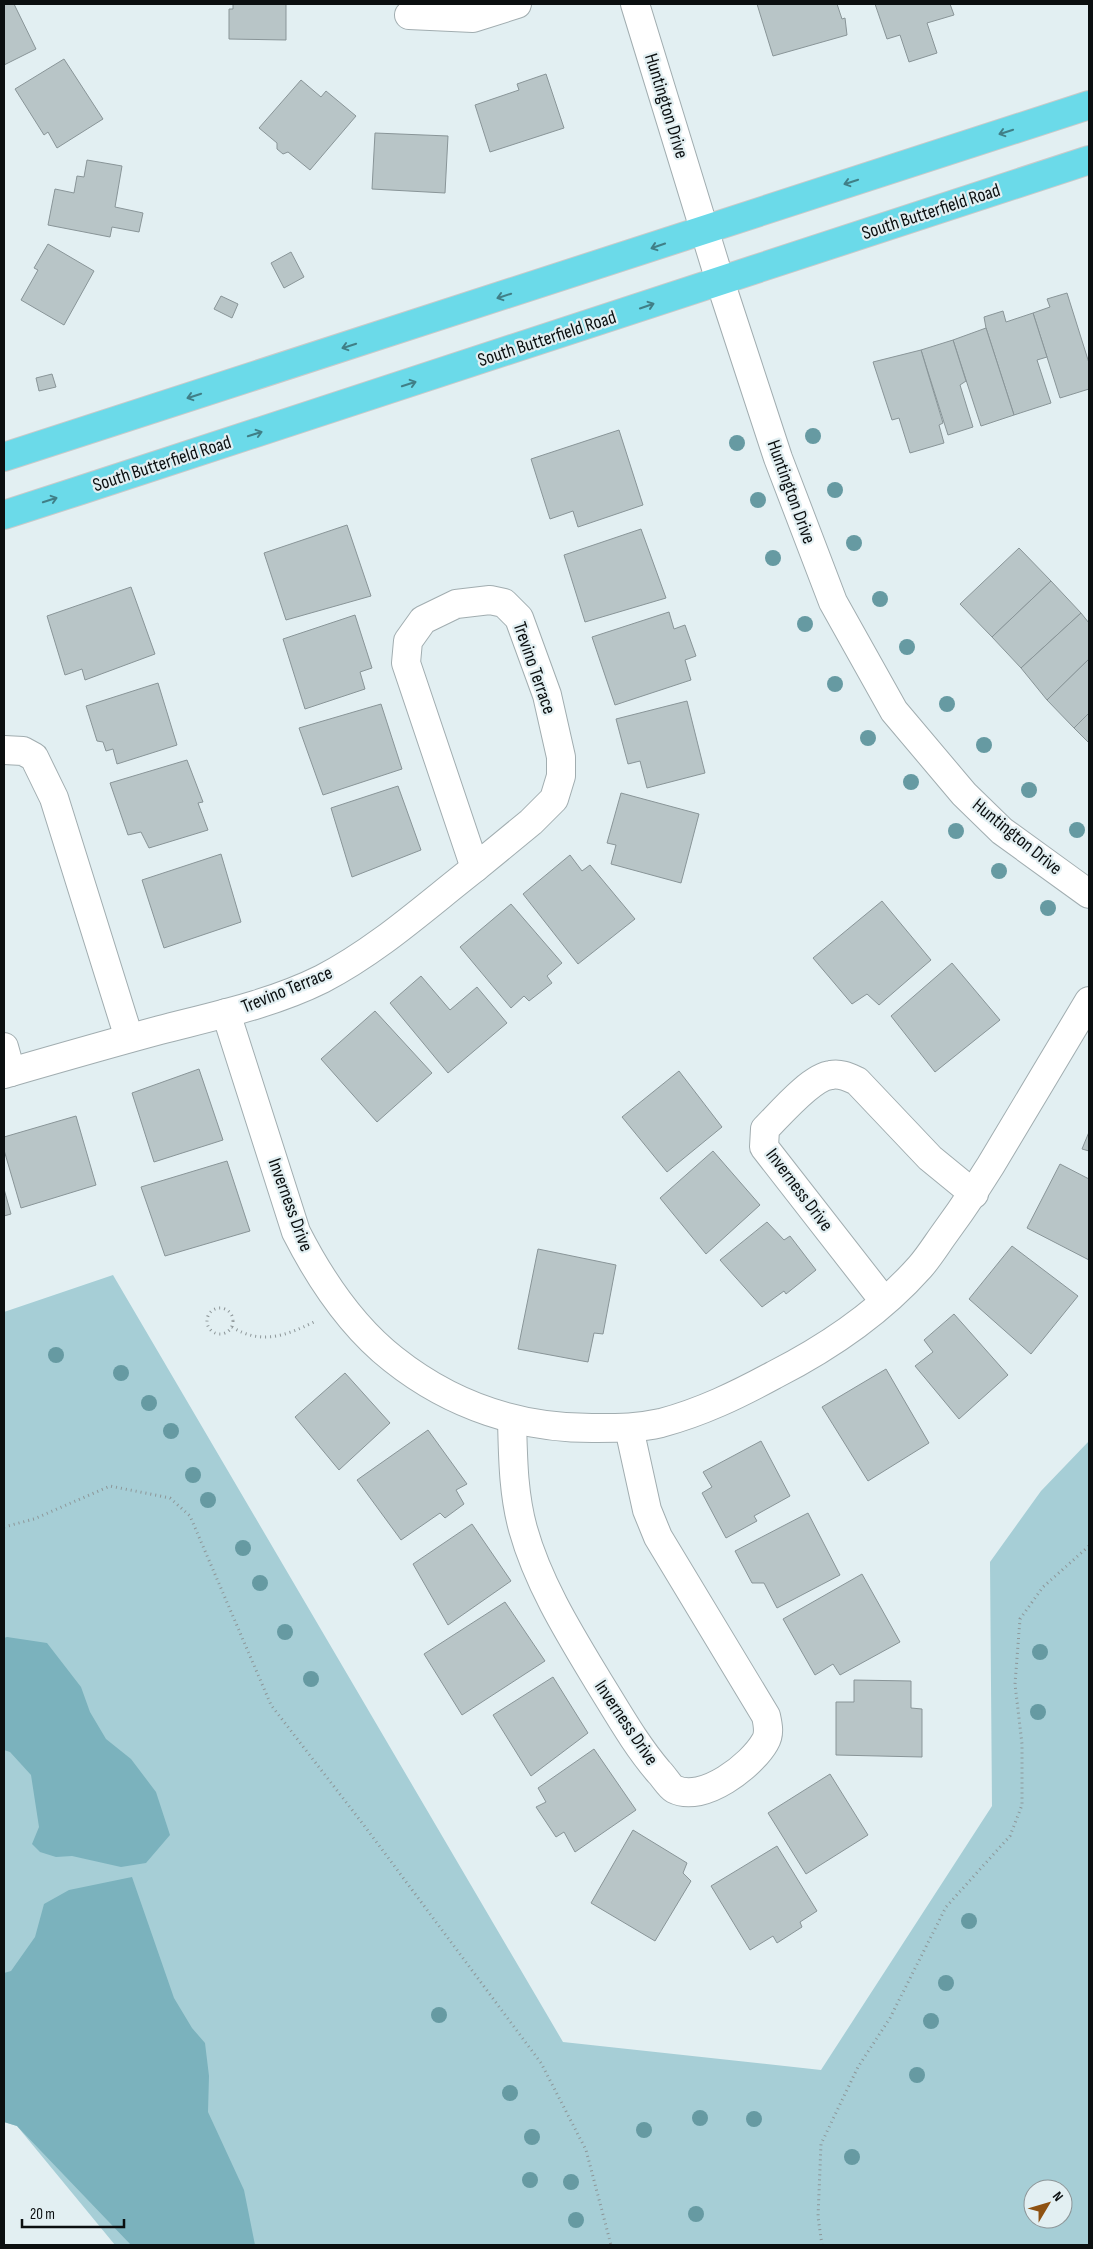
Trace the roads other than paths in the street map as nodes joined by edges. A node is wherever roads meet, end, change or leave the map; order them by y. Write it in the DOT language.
graph roads {
  1 [pos="517,4"];
  2 [pos="635,4"];
  3 [pos="409,15"];
  4 [pos="1089,105"];
  5 [pos="1089,160"];
  6 [pos="704,230"];
  7 [pos="720,281"];
  8 [pos="4,458"];
  9 [pos="4,515"];
  10 [pos="4,750"];
  11 [pos="474,868"];
  12 [pos="1089,894"];
  13 [pos="1089,1000"];
  14 [pos="226,1013"];
  15 [pos="130,1038"];
  16 [pos="6,1065"];
  17 [pos="974,1194"];
  18 [pos="884,1301"];
  19 [pos="512,1420"];
  20 [pos="629,1428"];
  1 -- 3 [label="street"];
  2 -- 6 [label="street, Huntington Drive"];
  4 -- 6 [label="main road, one-way"];
  5 -- 7 [label="main road, South Butterfield Road"];
  6 -- 7 [label="street, Huntington Drive"];
  6 -- 8 [label="main road, one-way"];
  9 -- 7 [label="main road, South Butterfield Road, one-way"];
  7 -- 12 [label="street, Huntington Drive"];
  10 -- 15 [label="street"];
  11 -- 11 [label="street, Trevino Terrace"];
  11 -- 14 [label="street, Trevino Terrace"];
  13 -- 17 [label="street, Inverness Drive"];
  14 -- 15 [label="street, Trevino Terrace"];
  14 -- 19 [label="street, Inverness Drive"];
  15 -- 16 [label="street, Trevino Terrace"];
  17 -- 18 [label="street, Inverness Drive"];
  17 -- 18 [label="street, Inverness Drive"];
  18 -- 20 [label="street, Inverness Drive"];
  19 -- 20 [label="street, Inverness Drive"];
  19 -- 20 [label="street, Inverness Drive"];
}
